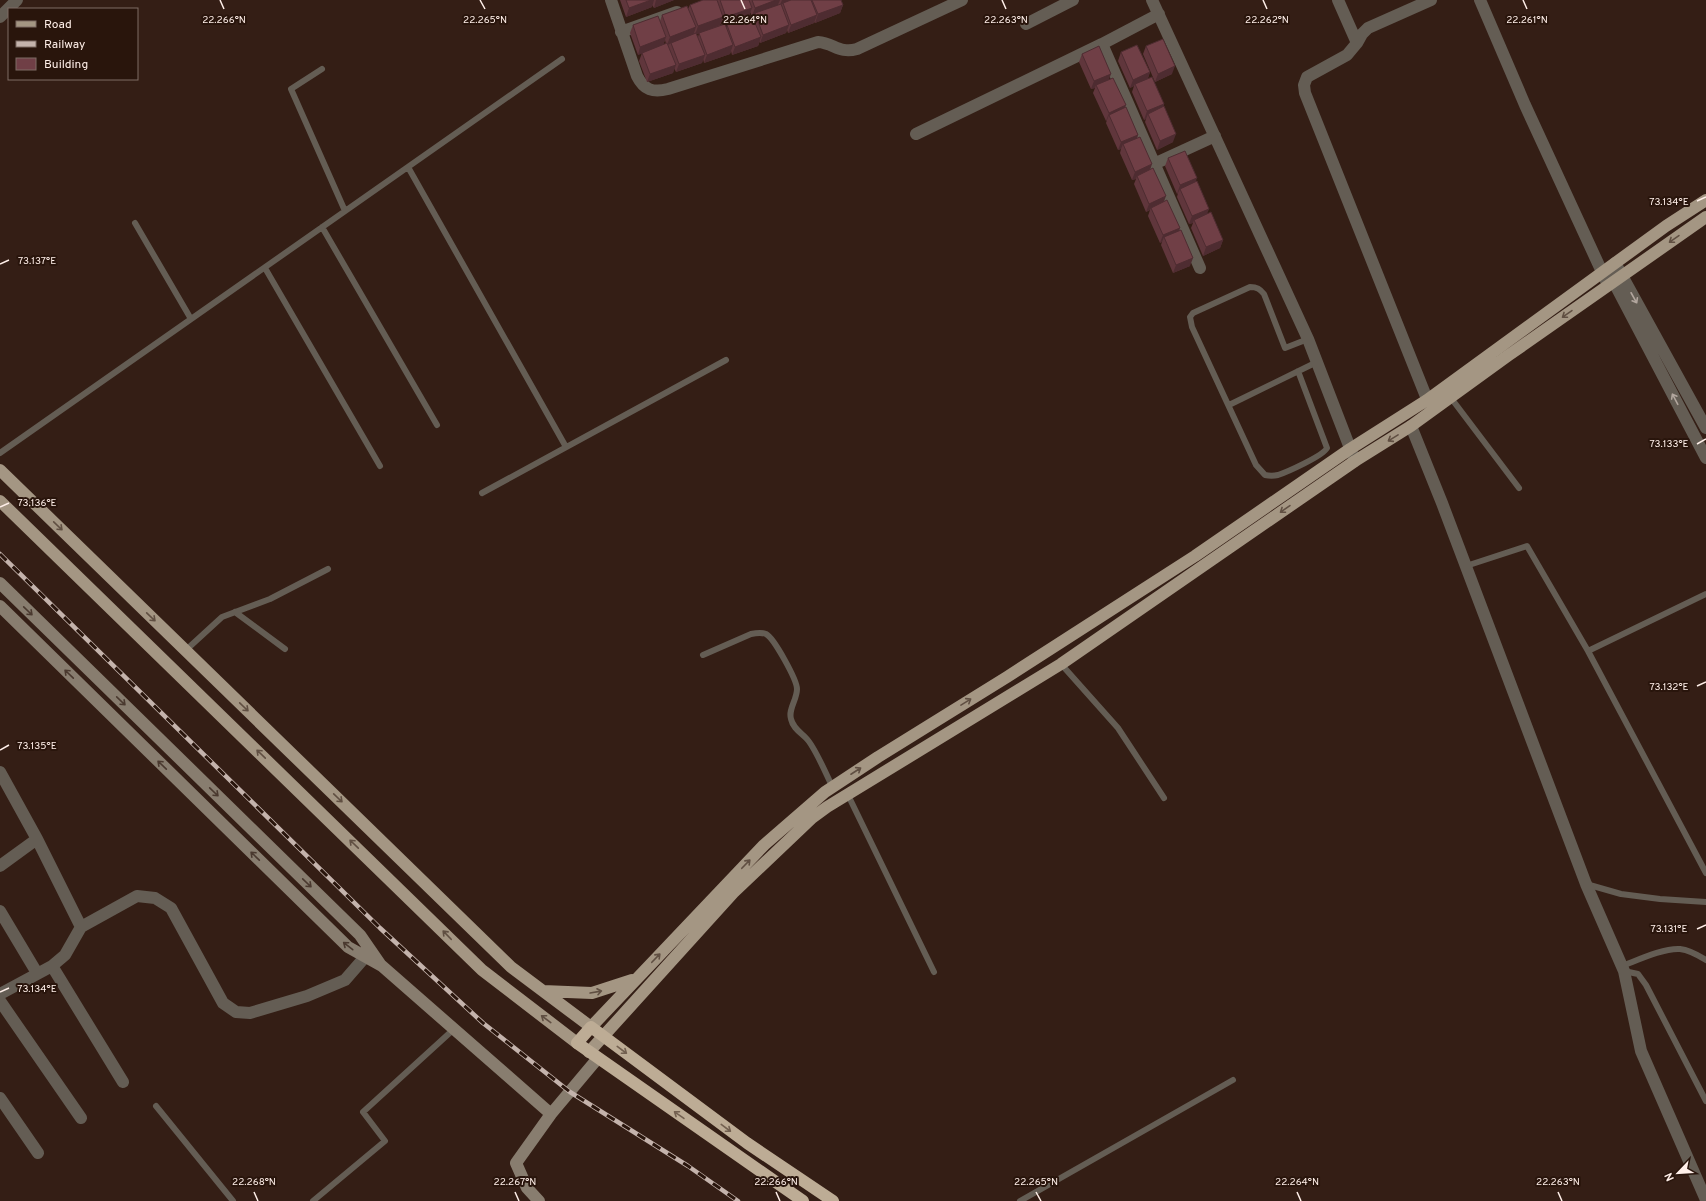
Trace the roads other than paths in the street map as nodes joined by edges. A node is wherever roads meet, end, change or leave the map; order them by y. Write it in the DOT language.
graph roads {
  1 [pos="17,0"];
  2 [pos="611,0"];
  3 [pos="962,0"];
  4 [pos="1073,0"];
  5 [pos="1152,0"];
  6 [pos="1338,0"];
  7 [pos="1431,0"];
  8 [pos="1480,0"];
  9 [pos="9,8"];
  10 [pos="689,8"];
  11 [pos="8,9"];
  12 [pos="1159,14"];
  13 [pos="0,17"];
  14 [pos="1026,24"];
  15 [pos="621,32"];
  16 [pos="1102,44"];
  17 [pos="1357,44"];
  18 [pos="562,59"];
  19 [pos="322,69"];
  20 [pos="916,134"];
  21 [pos="1214,136"];
  22 [pos="1154,164"];
  23 [pos="408,167"];
  24 [pos="1706,200"];
  25 [pos="345,211"];
  26 [pos="1706,217"];
  27 [pos="135,223"];
  28 [pos="322,227"];
  29 [pos="265,268"];
  30 [pos="1200,268"];
  31 [pos="1608,268"];
  32 [pos="1615,280"];
  33 [pos="191,319"];
  34 [pos="1308,339"];
  35 [pos="726,360"];
  36 [pos="1318,362"];
  37 [pos="1298,372"];
  38 [pos="1451,398"];
  39 [pos="1427,400"];
  40 [pos="1229,405"];
  41 [pos="1701,407"];
  42 [pos="1432,412"];
  43 [pos="1684,416"];
  44 [pos="437,425"];
  45 [pos="1411,426"];
  46 [pos="1706,428"];
  47 [pos="566,447"];
  48 [pos="1350,449"];
  49 [pos="0,453"];
  50 [pos="1706,458"];
  51 [pos="1355,461"];
  52 [pos="380,466"];
  53 [pos="0,470"];
  54 [pos="1519,488"];
  55 [pos="482,493"];
  56 [pos="0,501"];
  57 [pos="1466,566"];
  58 [pos="328,569"];
  59 [pos="0,583"];
  60 [pos="1706,594"];
  61 [pos="0,606"];
  62 [pos="235,612"];
  63 [pos="285,649"];
  64 [pos="186,650"];
  65 [pos="1588,651"];
  66 [pos="703,655"];
  67 [pos="1061,664"];
  68 [pos="0,772"];
  69 [pos="832,786"];
  70 [pos="1164,798"];
  71 [pos="851,800"];
  72 [pos="37,839"];
  73 [pos="0,866"];
  74 [pos="1706,873"];
  75 [pos="1586,884"];
  76 [pos="1706,902"];
  77 [pos="0,911"];
  78 [pos="81,927"];
  79 [pos="365,957"];
  80 [pos="1706,960"];
  81 [pos="52,966"];
  82 [pos="382,966"];
  83 [pos="1623,968"];
  84 [pos="934,972"];
  85 [pos="37,973"];
  86 [pos="636,979"];
  87 [pos="543,991"];
  88 [pos="0,994"];
  89 [pos="0,1001"];
  90 [pos="591,1027"];
  91 [pos="454,1029"];
  92 [pos="602,1036"];
  93 [pos="577,1042"];
  94 [pos="593,1055"];
  95 [pos="1233,1080"];
  96 [pos="123,1082"];
  97 [pos="0,1098"];
  98 [pos="1706,1102"];
  99 [pos="156,1106"];
  100 [pos="551,1114"];
  101 [pos="81,1118"];
  102 [pos="38,1153"];
  103 [pos="1706,1200"];
  104 [pos="233,1201"];
  105 [pos="312,1201"];
  106 [pos="539,1201"];
  107 [pos="803,1201"];
  108 [pos="832,1201"];
  109 [pos="1020,1201"];
  1 -- 9 [label="street"];
  2 -- 15 [label="street"];
  3 -- 15 [label="street"];
  4 -- 14 [label="street"];
  5 -- 12 [label="street"];
  6 -- 17 [label="street"];
  7 -- 17 [label="street"];
  8 -- 31 [label="street"];
  10 -- 15 [label="street"];
  11 -- 13 [label="street"];
  12 -- 16 [label="street"];
  12 -- 21 [label="street"];
  16 -- 20 [label="street"];
  16 -- 22 [label="street"];
  17 -- 39 [label="street"];
  18 -- 23 [label="lane"];
  19 -- 25 [label="lane"];
  21 -- 22 [label="street"];
  21 -- 34 [label="street"];
  22 -- 30 [label="street"];
  23 -- 25 [label="lane"];
  23 -- 47 [label="lane"];
  24 -- 31 [label="main road"];
  25 -- 28 [label="lane"];
  26 -- 32 [label="main road, one-way"];
  27 -- 33 [label="lane"];
  28 -- 29 [label="lane"];
  28 -- 44 [label="lane"];
  29 -- 33 [label="lane"];
  29 -- 52 [label="lane"];
  31 -- 32 [label="street"];
  31 -- 32 [label="street"];
  31 -- 39 [label="main road"];
  32 -- 38 [label="main road, one-way"];
  32 -- 41 [label="street, one-way"];
  43 -- 32 [label="street, one-way"];
  33 -- 49 [label="lane"];
  34 -- 36 [label="street"];
  34 -- 40 [label="lane"];
  35 -- 47 [label="lane"];
  36 -- 37 [label="lane"];
  36 -- 48 [label="street"];
  37 -- 40 [label="lane"];
  37 -- 40 [label="lane"];
  38 -- 42 [label="main road"];
  38 -- 54 [label="lane"];
  39 -- 42 [label="street"];
  39 -- 48 [label="main road"];
  41 -- 43 [label="street"];
  41 -- 46 [label="street"];
  42 -- 45 [label="main road"];
  43 -- 50 [label="street"];
  45 -- 51 [label="main road, one-way"];
  45 -- 57 [label="street"];
  47 -- 55 [label="lane"];
  48 -- 51 [label="street"];
  69 -- 48 [label="main road, one-way"];
  51 -- 67 [label="main road, one-way"];
  53 -- 64 [label="main road, one-way"];
  93 -- 56 [label="main road, one-way"];
  57 -- 65 [label="lane"];
  57 -- 75 [label="street"];
  58 -- 62 [label="lane"];
  59 -- 82 [label="street, one-way"];
  60 -- 65 [label="lane"];
  79 -- 61 [label="street, one-way"];
  62 -- 63 [label="lane"];
  62 -- 64 [label="lane"];
  64 -- 87 [label="main road, one-way"];
  65 -- 74 [label="lane"];
  66 -- 69 [label="lane"];
  67 -- 70 [label="lane"];
  67 -- 71 [label="main road"];
  68 -- 72 [label="street"];
  86 -- 69 [label="main road, one-way"];
  71 -- 84 [label="lane"];
  71 -- 92 [label="main road"];
  72 -- 73 [label="street"];
  72 -- 78 [label="street"];
  75 -- 76 [label="lane"];
  75 -- 83 [label="street"];
  77 -- 85 [label="street"];
  78 -- 79 [label="street"];
  78 -- 81 [label="street"];
  79 -- 82 [label="street"];
  80 -- 83 [label="lane"];
  81 -- 85 [label="street"];
  81 -- 96 [label="street"];
  82 -- 91 [label="street"];
  83 -- 98 [label="lane"];
  83 -- 103 [label="street"];
  85 -- 88 [label="street"];
  87 -- 86 [label="main road, one-way"];
  86 -- 90 [label="main road"];
  87 -- 90 [label="main road"];
  89 -- 101 [label="street"];
  90 -- 92 [label="highway"];
  90 -- 93 [label="highway"];
  91 -- 100 [label="street"];
  91 -- 105 [label="lane"];
  92 -- 94 [label="main road"];
  92 -- 108 [label="highway, one-way"];
  93 -- 94 [label="highway"];
  94 -- 100 [label="street"];
  107 -- 94 [label="highway, one-way"];
  95 -- 109 [label="lane"];
  97 -- 102 [label="street"];
  99 -- 104 [label="lane"];
  100 -- 106 [label="street"];
}
